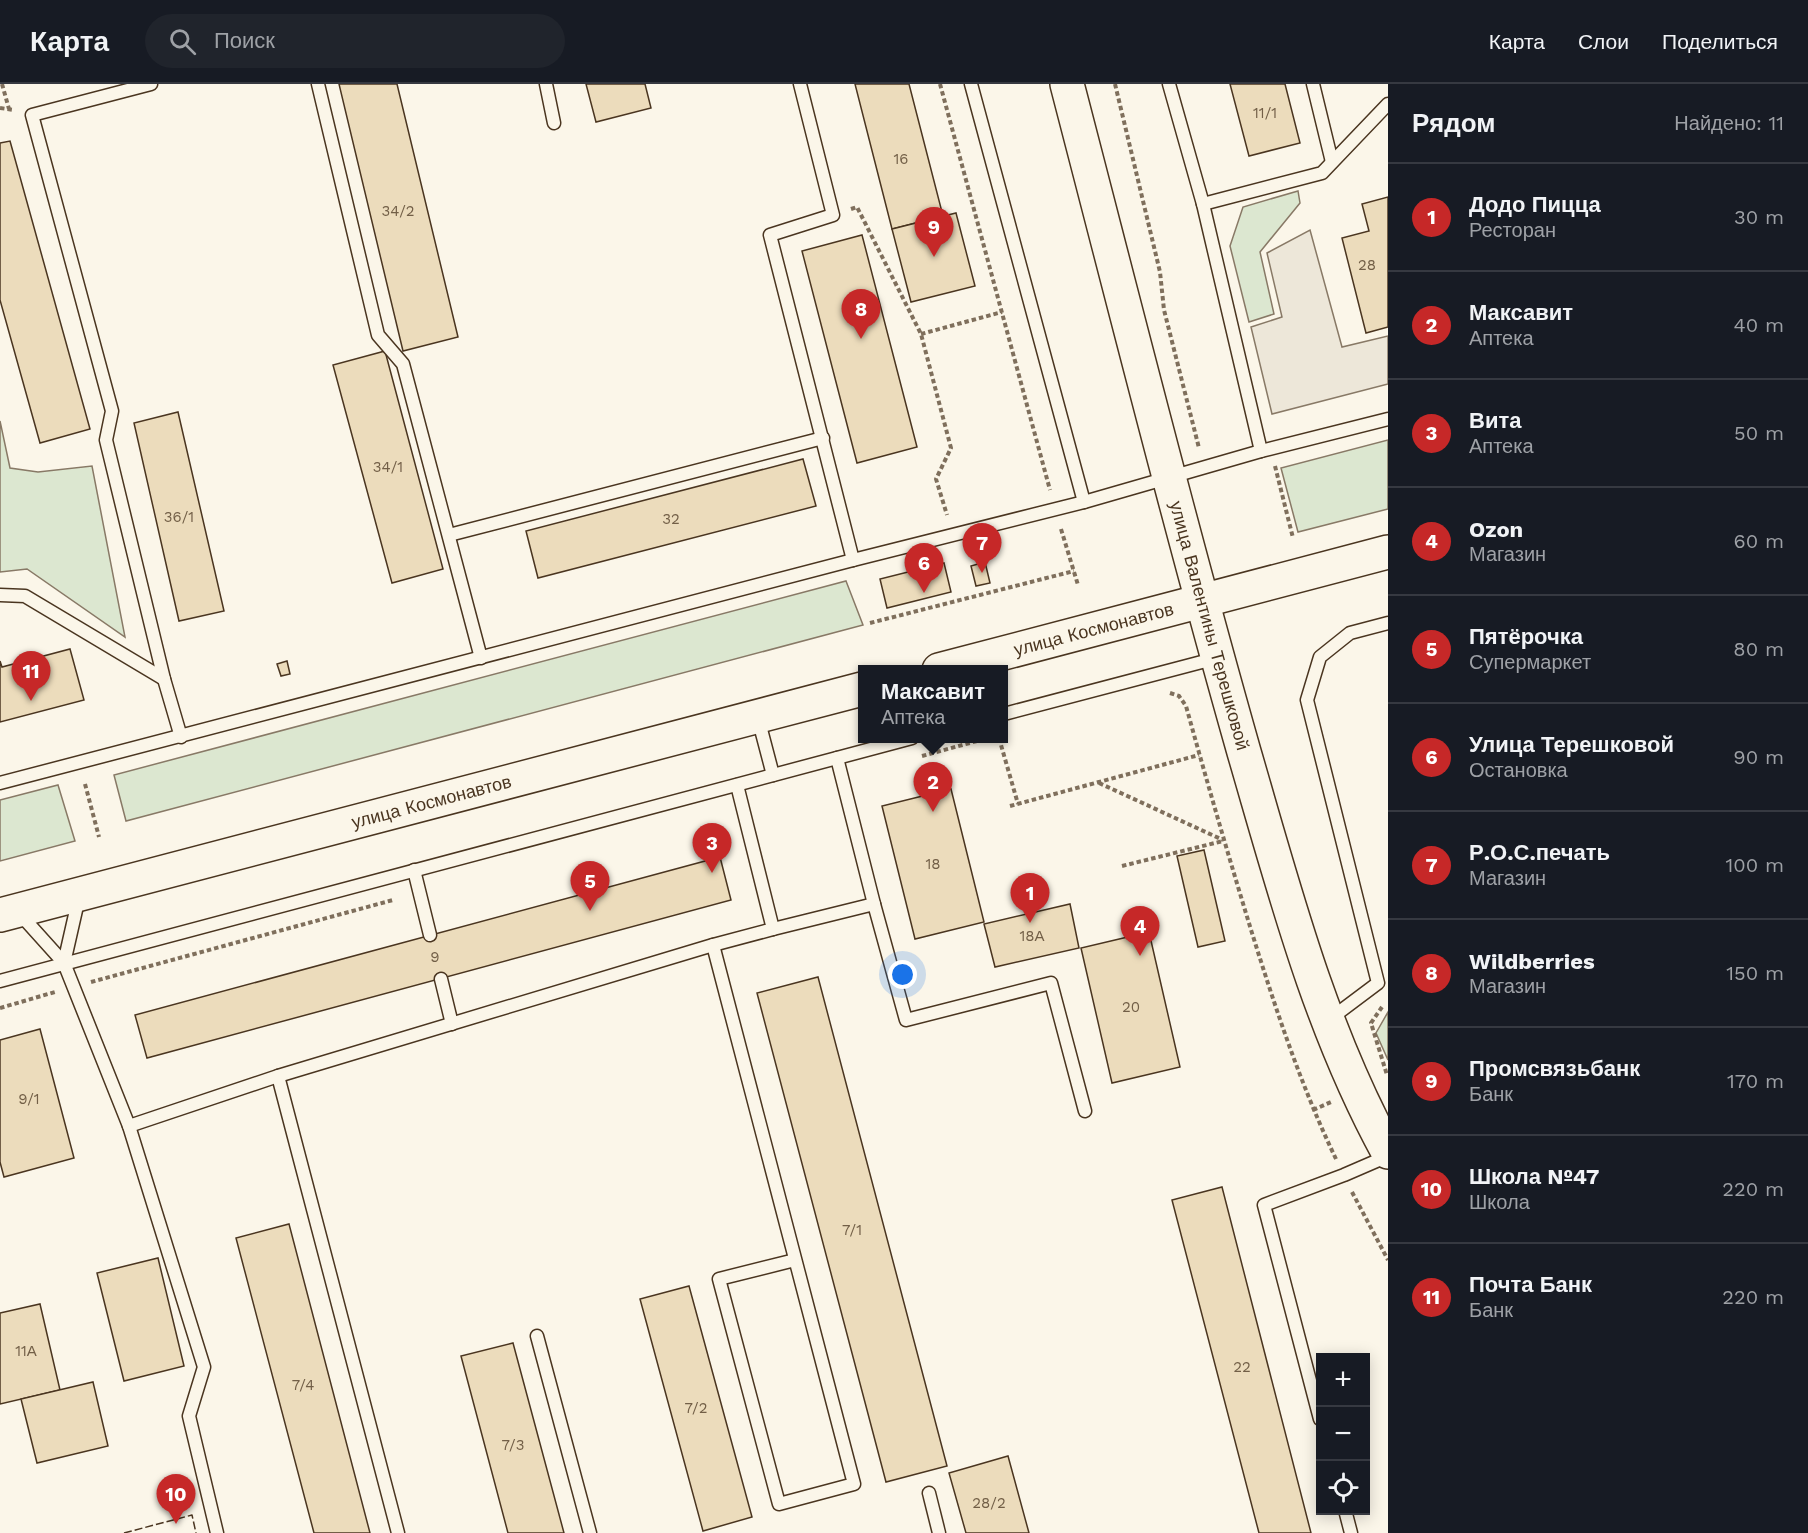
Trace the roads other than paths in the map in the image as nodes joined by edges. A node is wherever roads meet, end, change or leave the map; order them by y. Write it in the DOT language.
graph roads {
  1 [pos="151,84"];
  2 [pos="318,84"];
  3 [pos="546,84"];
  4 [pos="800,84"];
  5 [pos="971,84"];
  6 [pos="1067,84"];
  7 [pos="1169,84"];
  8 [pos="1312,84"];
  9 [pos="1388,104"];
  10 [pos="554,123"];
  11 [pos="1332,162"];
  12 [pos="1203,204"];
  13 [pos="1388,419"];
  14 [pos="823,438"];
  15 [pos="1265,450"];
  16 [pos="1170,477"];
  17 [pos="1084,502"];
  18 [pos="449,535"];
  19 [pos="1388,552"];
  20 [pos="853,560"];
  21 [pos="0,595"];
  22 [pos="1203,601"];
  23 [pos="1388,623"];
  24 [pos="1218,657"];
  25 [pos="481,658"];
  26 [pos="955,665"];
  27 [pos="164,679"];
  28 [pos="858,690"];
  29 [pos="1008,713"];
  30 [pos="757,717"];
  31 [pos="181,737"];
  32 [pos="894,743"];
  33 [pos="837,759"];
  34 [pos="773,775"];
  35 [pos="0,783"];
  36 [pos="736,785"];
  37 [pos="414,870"];
  38 [pos="79,894"];
  39 [pos="874,904"];
  40 [pos="8,912"];
  41 [pos="773,929"];
  42 [pos="430,935"];
  43 [pos="713,945"];
  44 [pos="64,963"];
  45 [pos="441,979"];
  46 [pos="0,981"];
  47 [pos="1327,1022"];
  48 [pos="452,1024"];
  49 [pos="278,1077"];
  50 [pos="1085,1111"];
  51 [pos="129,1126"];
  52 [pos="1388,1154"];
  53 [pos="795,1260"];
  54 [pos="537,1336"];
  55 [pos="1317,1407"];
  56 [pos="928,1493"];
  57 [pos="1346,1515"];
  58 [pos="218,1533"];
  59 [pos="398,1533"];
  60 [pos="590,1533"];
  61 [pos="939,1533"];
  62 [pos="1351,1533"];
  1 -- 27 [label="lane"];
  2 -- 18 [label="lane"];
  3 -- 10 [label="lane"];
  4 -- 14 [label="lane"];
  5 -- 17 [label="lane"];
  6 -- 16 [label="main road, улица Валентины Терешковой"];
  7 -- 12 [label="lane"];
  8 -- 11 [label="lane"];
  9 -- 11 [label="lane"];
  11 -- 12 [label="lane"];
  12 -- 15 [label="lane"];
  13 -- 15 [label="lane"];
  14 -- 18 [label="lane"];
  14 -- 20 [label="lane"];
  15 -- 16 [label="lane"];
  16 -- 17 [label="lane"];
  16 -- 22 [label="main road, улица Валентины Терешковой"];
  17 -- 20 [label="lane"];
  18 -- 25 [label="lane"];
  19 -- 22 [label="main road, улица Космонавтов"];
  20 -- 25 [label="lane"];
  21 -- 27 [label="lane"];
  22 -- 24 [label="main road, улица Валентины Терешковой"];
  22 -- 26 [label="main road, улица Космонавтов"];
  23 -- 47 [label="lane"];
  24 -- 29 [label="lane"];
  24 -- 47 [label="main road, улица Валентины Терешковой"];
  25 -- 31 [label="lane"];
  27 -- 31 [label="lane"];
  28 -- 30 [label="main road, улица Космонавтов"];
  30 -- 34 [label="lane"];
  30 -- 38 [label="main road, улица Космонавтов"];
  31 -- 35 [label="lane"];
  32 -- 33 [label="lane"];
  33 -- 34 [label="lane"];
  33 -- 39 [label="lane"];
  34 -- 36 [label="lane"];
  36 -- 37 [label="lane"];
  36 -- 41 [label="lane"];
  37 -- 42 [label="lane"];
  37 -- 44 [label="lane"];
  38 -- 40 [label="main road, улица Космонавтов"];
  38 -- 44 [label="lane"];
  39 -- 41 [label="lane"];
  39 -- 50 [label="lane"];
  40 -- 44 [label="lane"];
  41 -- 43 [label="lane"];
  43 -- 48 [label="lane"];
  43 -- 53 [label="lane"];
  44 -- 46 [label="lane"];
  44 -- 51 [label="lane"];
  45 -- 48 [label="lane"];
  47 -- 52 [label="main road, улица Валентины Терешковой"];
  48 -- 49 [label="lane"];
  49 -- 51 [label="lane"];
  49 -- 59 [label="lane"];
  51 -- 58 [label="lane"];
  52 -- 55 [label="lane"];
  53 -- 53 [label="lane"];
  54 -- 60 [label="lane"];
  56 -- 61 [label="lane"];
  57 -- 62 [label="lane"];
}
